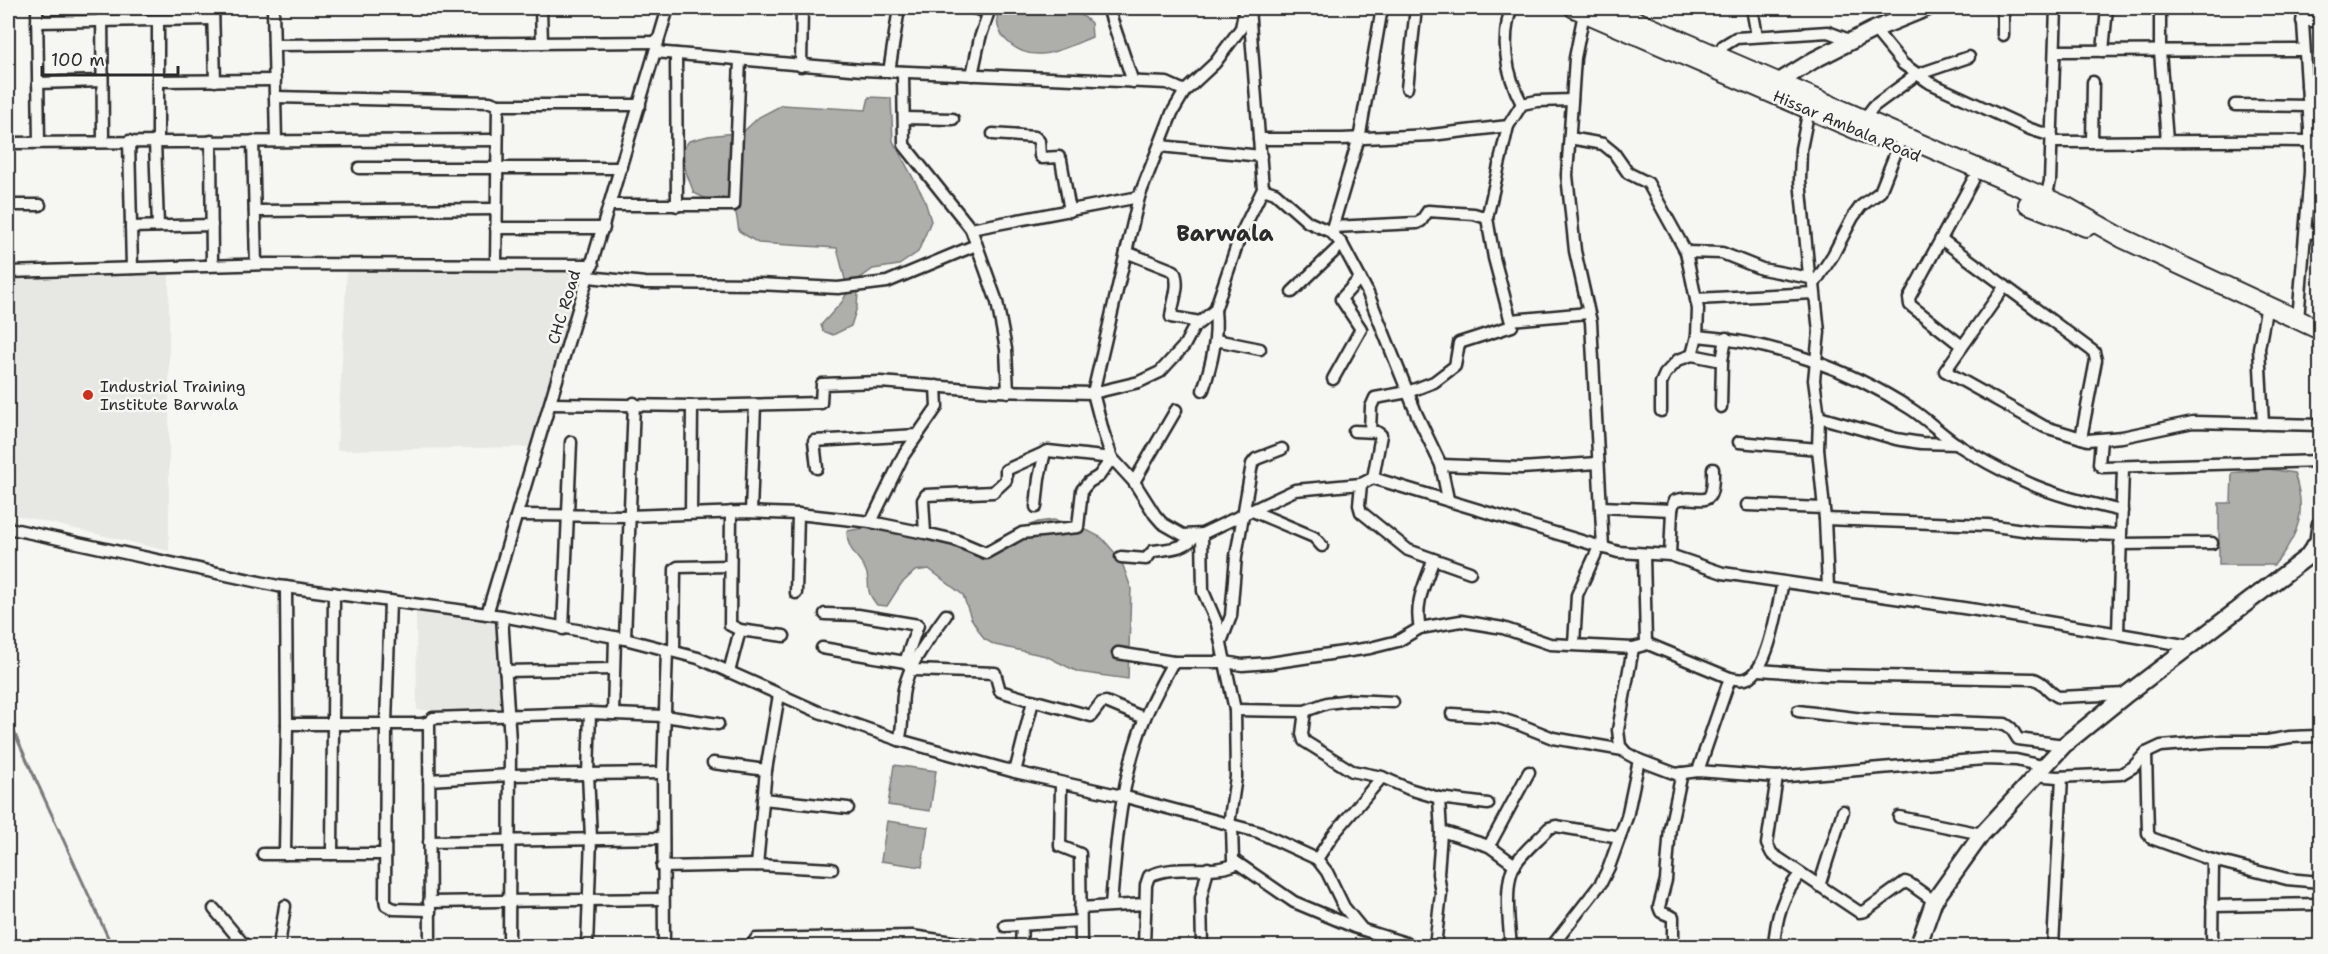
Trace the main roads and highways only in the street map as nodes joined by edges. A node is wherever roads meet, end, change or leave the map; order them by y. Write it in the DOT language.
graph roads {
  1 [pos="1581,9"];
  2 [pos="1615,13"];
  3 [pos="1772,86"];
  4 [pos="2122,238"];
  5 [pos="2320,330"];
  1 -- 2 [label="main road, Hissar Ambala Road"];
  2 -- 3 [label="main road, Hissar Ambala Road"];
  2 -- 3 [label="main road, Hissar Ambala Road"];
  3 -- 4 [label="main road, Hissar Ambala Road"];
  3 -- 4 [label="main road, Hissar Ambala Road"];
  4 -- 5 [label="main road, Hissar Ambala Road"];
}
